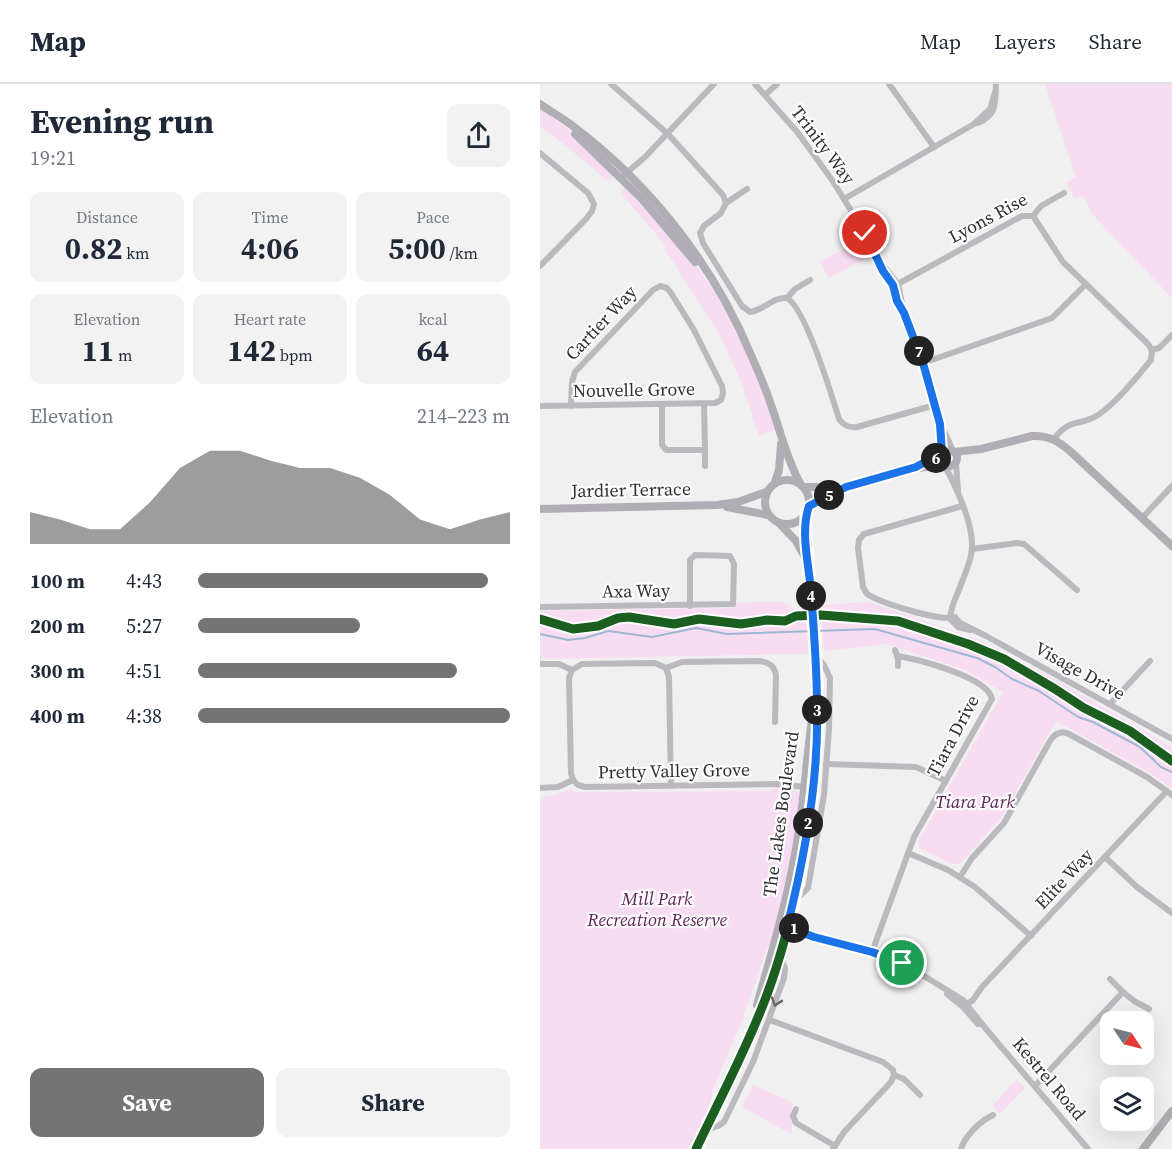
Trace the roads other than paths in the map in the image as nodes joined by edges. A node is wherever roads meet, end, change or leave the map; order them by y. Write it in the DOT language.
graph roads {
  1 [pos="611,84"];
  2 [pos="755,84"];
  3 [pos="777,84"];
  4 [pos="889,84"];
  5 [pos="996,84"];
  6 [pos="714,85"];
  7 [pos="765,95"];
  8 [pos="543,106"];
  9 [pos="668,134"];
  10 [pos="934,147"];
  11 [pos="540,153"];
  12 [pos="626,177"];
  13 [pos="747,189"];
  14 [pos="1064,193"];
  15 [pos="844,199"];
  16 [pos="726,203"];
  17 [pos="1033,216"];
  18 [pos="540,266"];
  19 [pos="810,280"];
  20 [pos="896,284"];
  21 [pos="1086,284"];
  22 [pos="787,298"];
  23 [pos="1172,335"];
  24 [pos="1152,350"];
  25 [pos="923,363"];
  26 [pos="723,395"];
  27 [pos="662,404"];
  28 [pos="704,404"];
  29 [pos="935,405"];
  30 [pos="540,406"];
  31 [pos="571,406"];
  32 [pos="940,424"];
  33 [pos="780,432"];
  34 [pos="1056,441"];
  35 [pos="705,450"];
  36 [pos="942,454"];
  37 [pos="955,457"];
  38 [pos="705,466"];
  39 [pos="944,466"];
  40 [pos="916,467"];
  41 [pos="775,482"];
  42 [pos="802,485"];
  43 [pos="1172,486"];
  44 [pos="846,487"];
  45 [pos="766,492"];
  46 [pos="959,493"];
  47 [pos="717,505"];
  48 [pos="962,506"];
  49 [pos="542,508"];
  50 [pos="808,510"];
  51 [pos="768,515"];
  52 [pos="1142,518"];
  53 [pos="779,523"];
  54 [pos="1172,546"];
  55 [pos="972,549"];
  56 [pos="808,563"];
  57 [pos="1077,590"];
  58 [pos="690,606"];
  59 [pos="540,607"];
  60 [pos="953,618"];
  61 [pos="815,655"];
  62 [pos="1150,661"];
  63 [pos="540,664"];
  64 [pos="897,666"];
  65 [pos="666,668"];
  66 [pos="572,670"];
  67 [pos="1110,704"];
  68 [pos="774,723"];
  69 [pos="1172,739"];
  70 [pos="826,764"];
  71 [pos="573,780"];
  72 [pos="946,782"];
  73 [pos="670,786"];
  74 [pos="809,787"];
  75 [pos="540,788"];
  76 [pos="1169,793"];
  77 [pos="908,853"];
  78 [pos="1105,857"];
  79 [pos="960,877"];
  80 [pos="792,904"];
  81 [pos="1172,913"];
  82 [pos="784,929"];
  83 [pos="1031,936"];
  84 [pos="776,952"];
  85 [pos="872,952"];
  86 [pos="1110,980"];
  87 [pos="1123,992"];
  88 [pos="966,1004"];
  89 [pos="1149,1009"];
  90 [pos="770,1020"];
  91 [pos="894,1075"];
  92 [pos="1035,1086"];
  93 [pos="920,1095"];
  94 [pos="796,1109"];
  95 [pos="1172,1111"];
  96 [pos="993,1115"];
  97 [pos="705,1130"];
  98 [pos="834,1147"];
  99 [pos="1148,1147"];
  100 [pos="691,1149"];
  101 [pos="696,1149"];
  102 [pos="961,1149"];
  103 [pos="1088,1149"];
  1 -- 9 [label="street"];
  2 -- 7 [label="street, Trinity Way"];
  3 -- 7 [label="street"];
  4 -- 10 [label="street"];
  5 -- 10 [label="street"];
  6 -- 9 [label="street"];
  7 -- 15 [label="street, Trinity Way"];
  8 -- 12 [label="street"];
  9 -- 12 [label="street"];
  9 -- 16 [label="street"];
  10 -- 15 [label="street"];
  11 -- 18 [label="street"];
  12 -- 33 [label="street"];
  13 -- 16 [label="street"];
  14 -- 17 [label="street, Lyons Rise"];
  15 -- 20 [label="street, Trinity Way"];
  16 -- 22 [label="street"];
  17 -- 20 [label="street, Lyons Rise"];
  17 -- 21 [label="street"];
  19 -- 22 [label="street"];
  20 -- 25 [label="street, Trinity Way"];
  21 -- 24 [label="street"];
  21 -- 25 [label="street"];
  22 -- 29 [label="street"];
  23 -- 24 [label="street"];
  24 -- 34 [label="street"];
  25 -- 29 [label="street, Trinity Way"];
  26 -- 28 [label="street, Nouvelle Grove"];
  26 -- 31 [label="street, Cartier Way"];
  27 -- 28 [label="street, Nouvelle Grove"];
  27 -- 31 [label="street, Nouvelle Grove"];
  27 -- 35 [label="street"];
  28 -- 35 [label="street"];
  29 -- 32 [label="street, Trinity Way"];
  30 -- 31 [label="street, Nouvelle Grove"];
  32 -- 36 [label="street, Trinity Way"];
  32 -- 37 [label="street, Trinity Way"];
  33 -- 41 [label="street"];
  33 -- 42 [label="street"];
  34 -- 37 [label="street"];
  34 -- 52 [label="street"];
  35 -- 38 [label="street"];
  36 -- 37 [label="street"];
  36 -- 39 [label="street"];
  36 -- 40 [label="street"];
  37 -- 39 [label="street"];
  37 -- 46 [label="street, Trinity Way"];
  39 -- 40 [label="street"];
  39 -- 46 [label="street"];
  40 -- 44 [label="street"];
  41 -- 42 [label="street"];
  41 -- 45 [label="street"];
  42 -- 44 [label="street"];
  42 -- 50 [label="street"];
  43 -- 52 [label="street"];
  44 -- 50 [label="street"];
  45 -- 47 [label="street, Jardier Terrace"];
  45 -- 51 [label="street"];
  46 -- 48 [label="street"];
  47 -- 49 [label="street, Jardier Terrace"];
  47 -- 51 [label="street, Jardier Terrace"];
  48 -- 55 [label="street"];
  48 -- 60 [label="street, Visage Drive"];
  50 -- 53 [label="street"];
  50 -- 56 [label="street, The Lakes Boulevard"];
  51 -- 53 [label="street"];
  52 -- 54 [label="street"];
  53 -- 56 [label="street, The Lakes Boulevard"];
  55 -- 57 [label="street"];
  55 -- 60 [label="street"];
  56 -- 61 [label="street, The Lakes Boulevard"];
  58 -- 58 [label="street, Axa Way"];
  58 -- 59 [label="street, Axa Way"];
  60 -- 67 [label="street, Visage Drive"];
  61 -- 70 [label="street, The Lakes Boulevard"];
  61 -- 74 [label="street, The Lakes Boulevard"];
  62 -- 67 [label="street"];
  63 -- 66 [label="street"];
  64 -- 72 [label="street, Tiara Drive"];
  65 -- 66 [label="street"];
  65 -- 68 [label="street"];
  65 -- 73 [label="street"];
  66 -- 71 [label="street"];
  67 -- 69 [label="street, Visage Drive"];
  70 -- 72 [label="street"];
  70 -- 80 [label="street, The Lakes Boulevard"];
  71 -- 73 [label="street, Pretty Valley Grove"];
  71 -- 75 [label="street, Pretty Valley Grove"];
  72 -- 77 [label="street, Tiara Drive"];
  73 -- 74 [label="street, Pretty Valley Grove"];
  74 -- 80 [label="street, The Lakes Boulevard"];
  74 -- 82 [label="street, The Lakes Boulevard"];
  76 -- 78 [label="street, Elite Way"];
  76 -- 79 [label="street"];
  77 -- 79 [label="street"];
  77 -- 85 [label="street, Tiara Drive"];
  78 -- 81 [label="street"];
  78 -- 83 [label="street, Elite Way"];
  79 -- 83 [label="street"];
  80 -- 82 [label="street, The Lakes Boulevard"];
  82 -- 84 [label="street, The Lakes Boulevard"];
  82 -- 85 [label="street, Kestrel Road"];
  83 -- 88 [label="street, Elite Way"];
  84 -- 90 [label="street, The Lakes Boulevard, one-way"];
  84 -- 97 [label="street, The Lakes Boulevard"];
  85 -- 88 [label="street, Kestrel Road"];
  86 -- 87 [label="street"];
  87 -- 89 [label="street"];
  87 -- 92 [label="street"];
  88 -- 92 [label="street, Kestrel Road"];
  90 -- 91 [label="street"];
  90 -- 97 [label="street, The Lakes Boulevard"];
  91 -- 93 [label="street"];
  91 -- 98 [label="street"];
  92 -- 103 [label="street, Kestrel Road"];
  94 -- 98 [label="street"];
  95 -- 99 [label="street"];
  96 -- 102 [label="street"];
  97 -- 100 [label="street, The Lakes Boulevard"];
  97 -- 101 [label="street, The Lakes Boulevard"];
}
